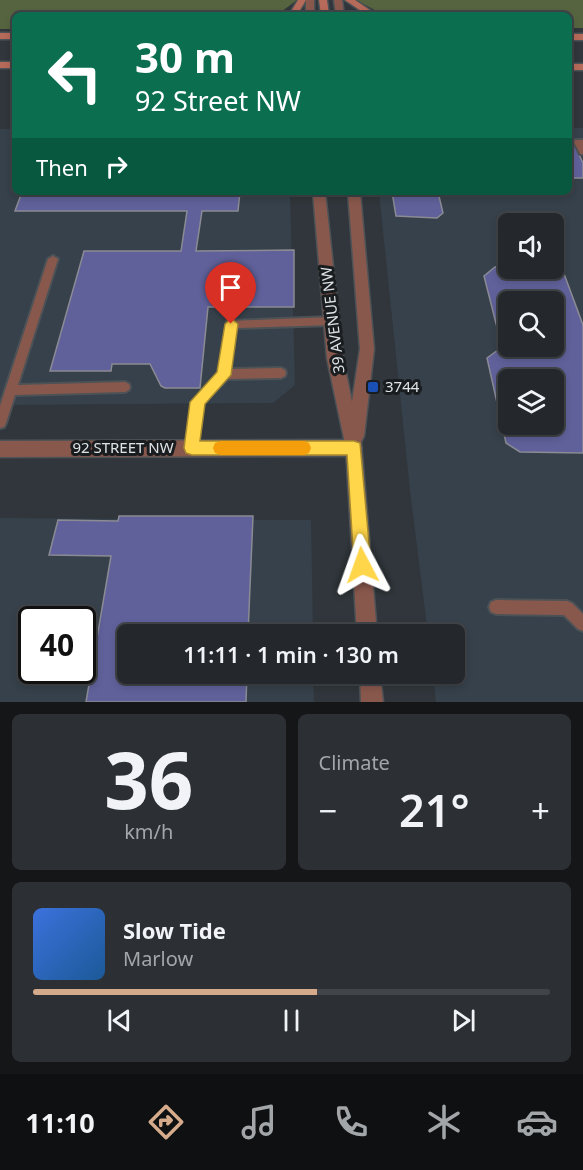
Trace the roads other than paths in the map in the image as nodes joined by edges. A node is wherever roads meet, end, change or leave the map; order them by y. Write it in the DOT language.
graph roads {
  1 [pos="349,0"];
  2 [pos="368,12"];
  3 [pos="583,142"];
  4 [pos="583,152"];
  5 [pos="319,195"];
  6 [pos="354,195"];
  7 [pos="52,259"];
  8 [pos="332,321"];
  9 [pos="281,373"];
  10 [pos="224,375"];
  11 [pos="125,387"];
  12 [pos="11,390"];
  13 [pos="0,423"];
  14 [pos="0,448"];
  15 [pos="192,448"];
  16 [pos="354,448"];
  17 [pos="496,607"];
  18 [pos="366,624"];
  19 [pos="583,624"];
  20 [pos="371,684"];
  21 [pos="372,702"];
  1 -- 2 [label="main road"];
  3 -- 4 [label="lane"];
  5 -- 8 [label="street, 39 AVENUE NW"];
  6 -- 16 [label="street, 39 AVENUE NW"];
  7 -- 12 [label="lane"];
  8 -- 10 [label="lane"];
  8 -- 16 [label="street, 39 AVENUE NW"];
  9 -- 10 [label="lane"];
  10 -- 15 [label="lane"];
  11 -- 12 [label="lane"];
  12 -- 13 [label="lane"];
  14 -- 15 [label="street, 92 STREET NW"];
  15 -- 16 [label="street, 92 STREET NW"];
  16 -- 18 [label="street, 39 AVENUE NW"];
  17 -- 19 [label="lane"];
  20 -- 21 [label="street"];
}
